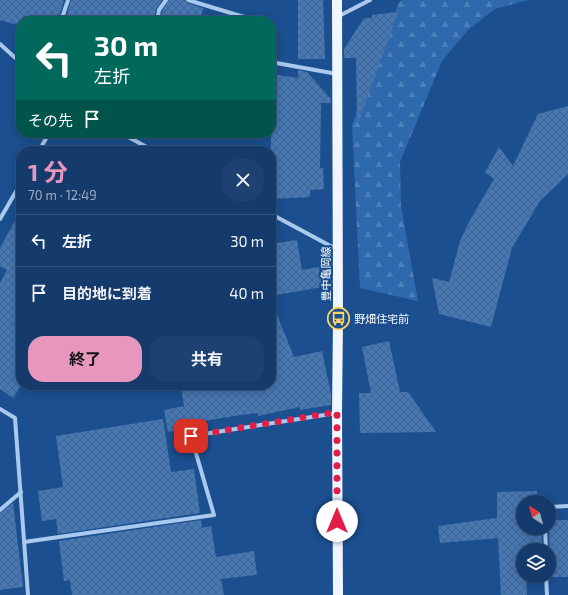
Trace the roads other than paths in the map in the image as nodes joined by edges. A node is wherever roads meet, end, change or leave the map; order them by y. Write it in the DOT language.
graph roads {
  1 [pos="68,0"];
  2 [pos="166,0"];
  3 [pos="188,0"];
  4 [pos="337,0"];
  5 [pos="370,0"];
  6 [pos="63,16"];
  7 [pos="158,16"];
  8 [pos="241,16"];
  9 [pos="337,17"];
  10 [pos="0,44"];
  11 [pos="16,58"];
  12 [pos="276,63"];
  13 [pos="337,74"];
  14 [pos="129,138"];
  15 [pos="145,146"];
  16 [pos="16,192"];
  17 [pos="276,217"];
  18 [pos="0,219"];
  19 [pos="338,250"];
  20 [pos="0,409"];
  21 [pos="337,412"];
  22 [pos="21,492"];
  23 [pos="568,506"];
  24 [pos="556,507"];
  25 [pos="0,510"];
  26 [pos="24,542"];
  27 [pos="546,583"];
  28 [pos="28,595"];
  29 [pos="338,595"];
  30 [pos="547,595"];
  1 -- 6 [label="street"];
  2 -- 7 [label="street"];
  3 -- 8 [label="street"];
  4 -- 9 [label="main road, 豊中亀岡線"];
  5 -- 9 [label="street"];
  9 -- 13 [label="main road, 豊中亀岡線"];
  10 -- 11 [label="street"];
  12 -- 13 [label="street"];
  13 -- 19 [label="main road, 豊中亀岡線"];
  14 -- 15 [label="street"];
  16 -- 18 [label="street"];
  17 -- 19 [label="street"];
  19 -- 21 [label="main road, 豊中亀岡線"];
  20 -- 22 [label="street"];
  21 -- 26 [label="street"];
  21 -- 29 [label="main road, 豊中亀岡線"];
  22 -- 25 [label="street"];
  22 -- 26 [label="street"];
  23 -- 24 [label="street"];
  26 -- 28 [label="street"];
  27 -- 30 [label="street"];
}
